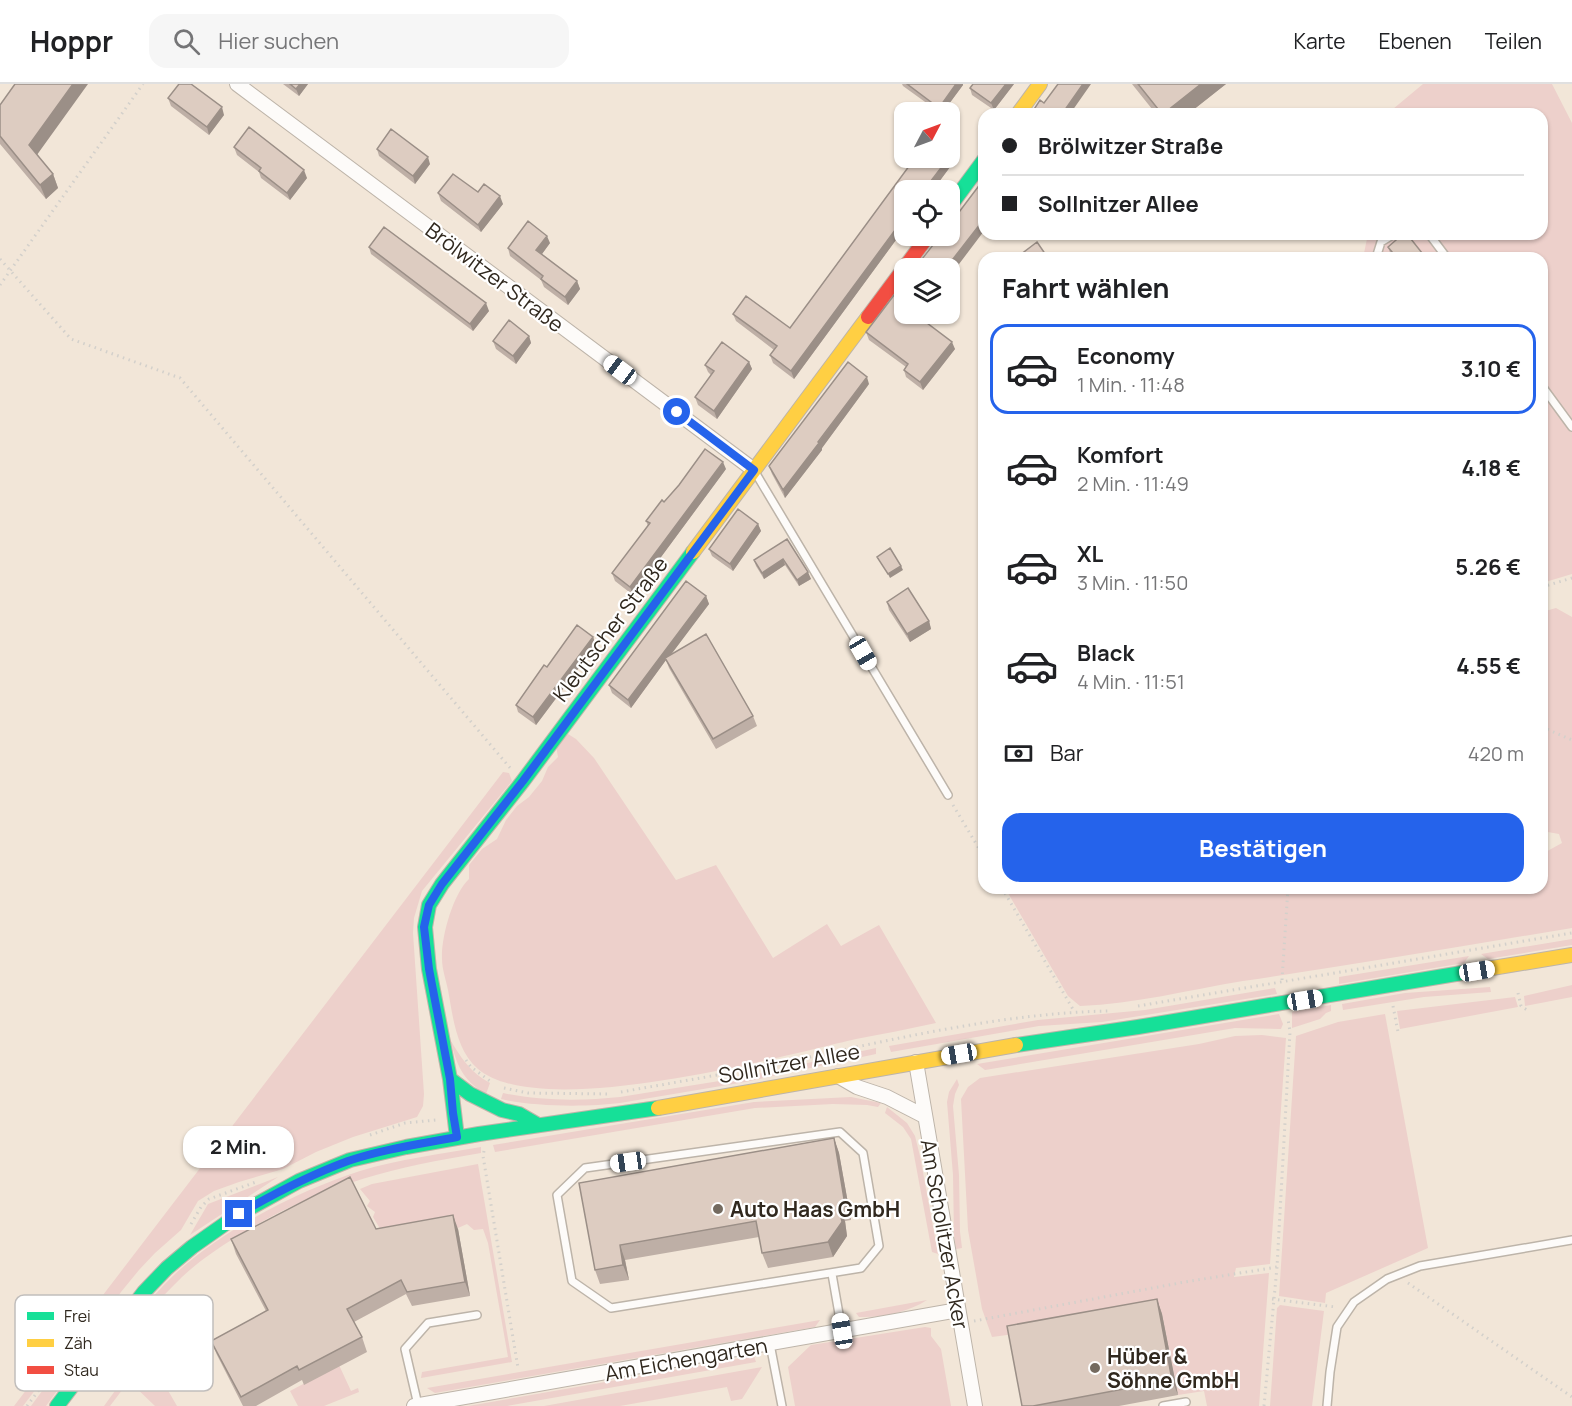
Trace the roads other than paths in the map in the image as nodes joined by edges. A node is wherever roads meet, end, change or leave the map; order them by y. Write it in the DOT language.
graph roads {
  1 [pos="237,84"];
  2 [pos="1040,84"];
  3 [pos="1022,108"];
  4 [pos="978,168"];
  5 [pos="960,192"];
  6 [pos="921,246"];
  7 [pos="1548,394"];
  8 [pos="1572,427"];
  9 [pos="754,470"];
  10 [pos="948,795"];
  11 [pos="1572,955"];
  12 [pos="916,1062"];
  13 [pos="838,1076"];
  14 [pos="450,1079"];
  15 [pos="924,1116"];
  16 [pos="538,1125"];
  17 [pos="457,1137"];
  18 [pos="1572,1240"];
  19 [pos="832,1274"];
  20 [pos="142,1295"];
  21 [pos="477,1315"];
  22 [pos="959,1317"];
  23 [pos="842,1331"];
  24 [pos="770,1344"];
  25 [pos="68,1391"];
  26 [pos="1185,1402"];
  27 [pos="57,1406"];
  28 [pos="416,1406"];
  29 [pos="782,1406"];
  30 [pos="975,1406"];
  31 [pos="1163,1406"];
  32 [pos="1327,1406"];
  1 -- 9 [label="street, Brölwitzer Straße"];
  2 -- 3 [label="main road"];
  4 -- 5 [label="main road"];
  6 -- 9 [label="main road, Kleutscher Straße"];
  7 -- 8 [label="lane"];
  9 -- 10 [label="lane"];
  9 -- 14 [label="main road, Kleutscher Straße"];
  11 -- 12 [label="main road, Sollnitzer Allee"];
  12 -- 13 [label="main road, Sollnitzer Allee"];
  12 -- 15 [label="street, Am Scholitzer Acker"];
  13 -- 15 [label="street"];
  13 -- 16 [label="main road, Sollnitzer Allee"];
  14 -- 16 [label="main road"];
  14 -- 17 [label="main road, Kleutscher Straße"];
  15 -- 22 [label="street, Am Scholitzer Acker"];
  16 -- 17 [label="main road, Sollnitzer Allee"];
  17 -- 20 [label="main road, Sollnitzer Allee"];
  18 -- 32 [label="lane"];
  19 -- 19 [label="lane"];
  19 -- 23 [label="lane"];
  21 -- 28 [label="lane"];
  22 -- 23 [label="street, Am Eichengarten"];
  22 -- 30 [label="street, Am Scholitzer Acker"];
  23 -- 24 [label="street, Am Eichengarten"];
  24 -- 28 [label="street, Am Eichengarten"];
  24 -- 29 [label="lane"];
  25 -- 27 [label="main road, Sollnitzer Allee"];
  26 -- 31 [label="lane"];
}
